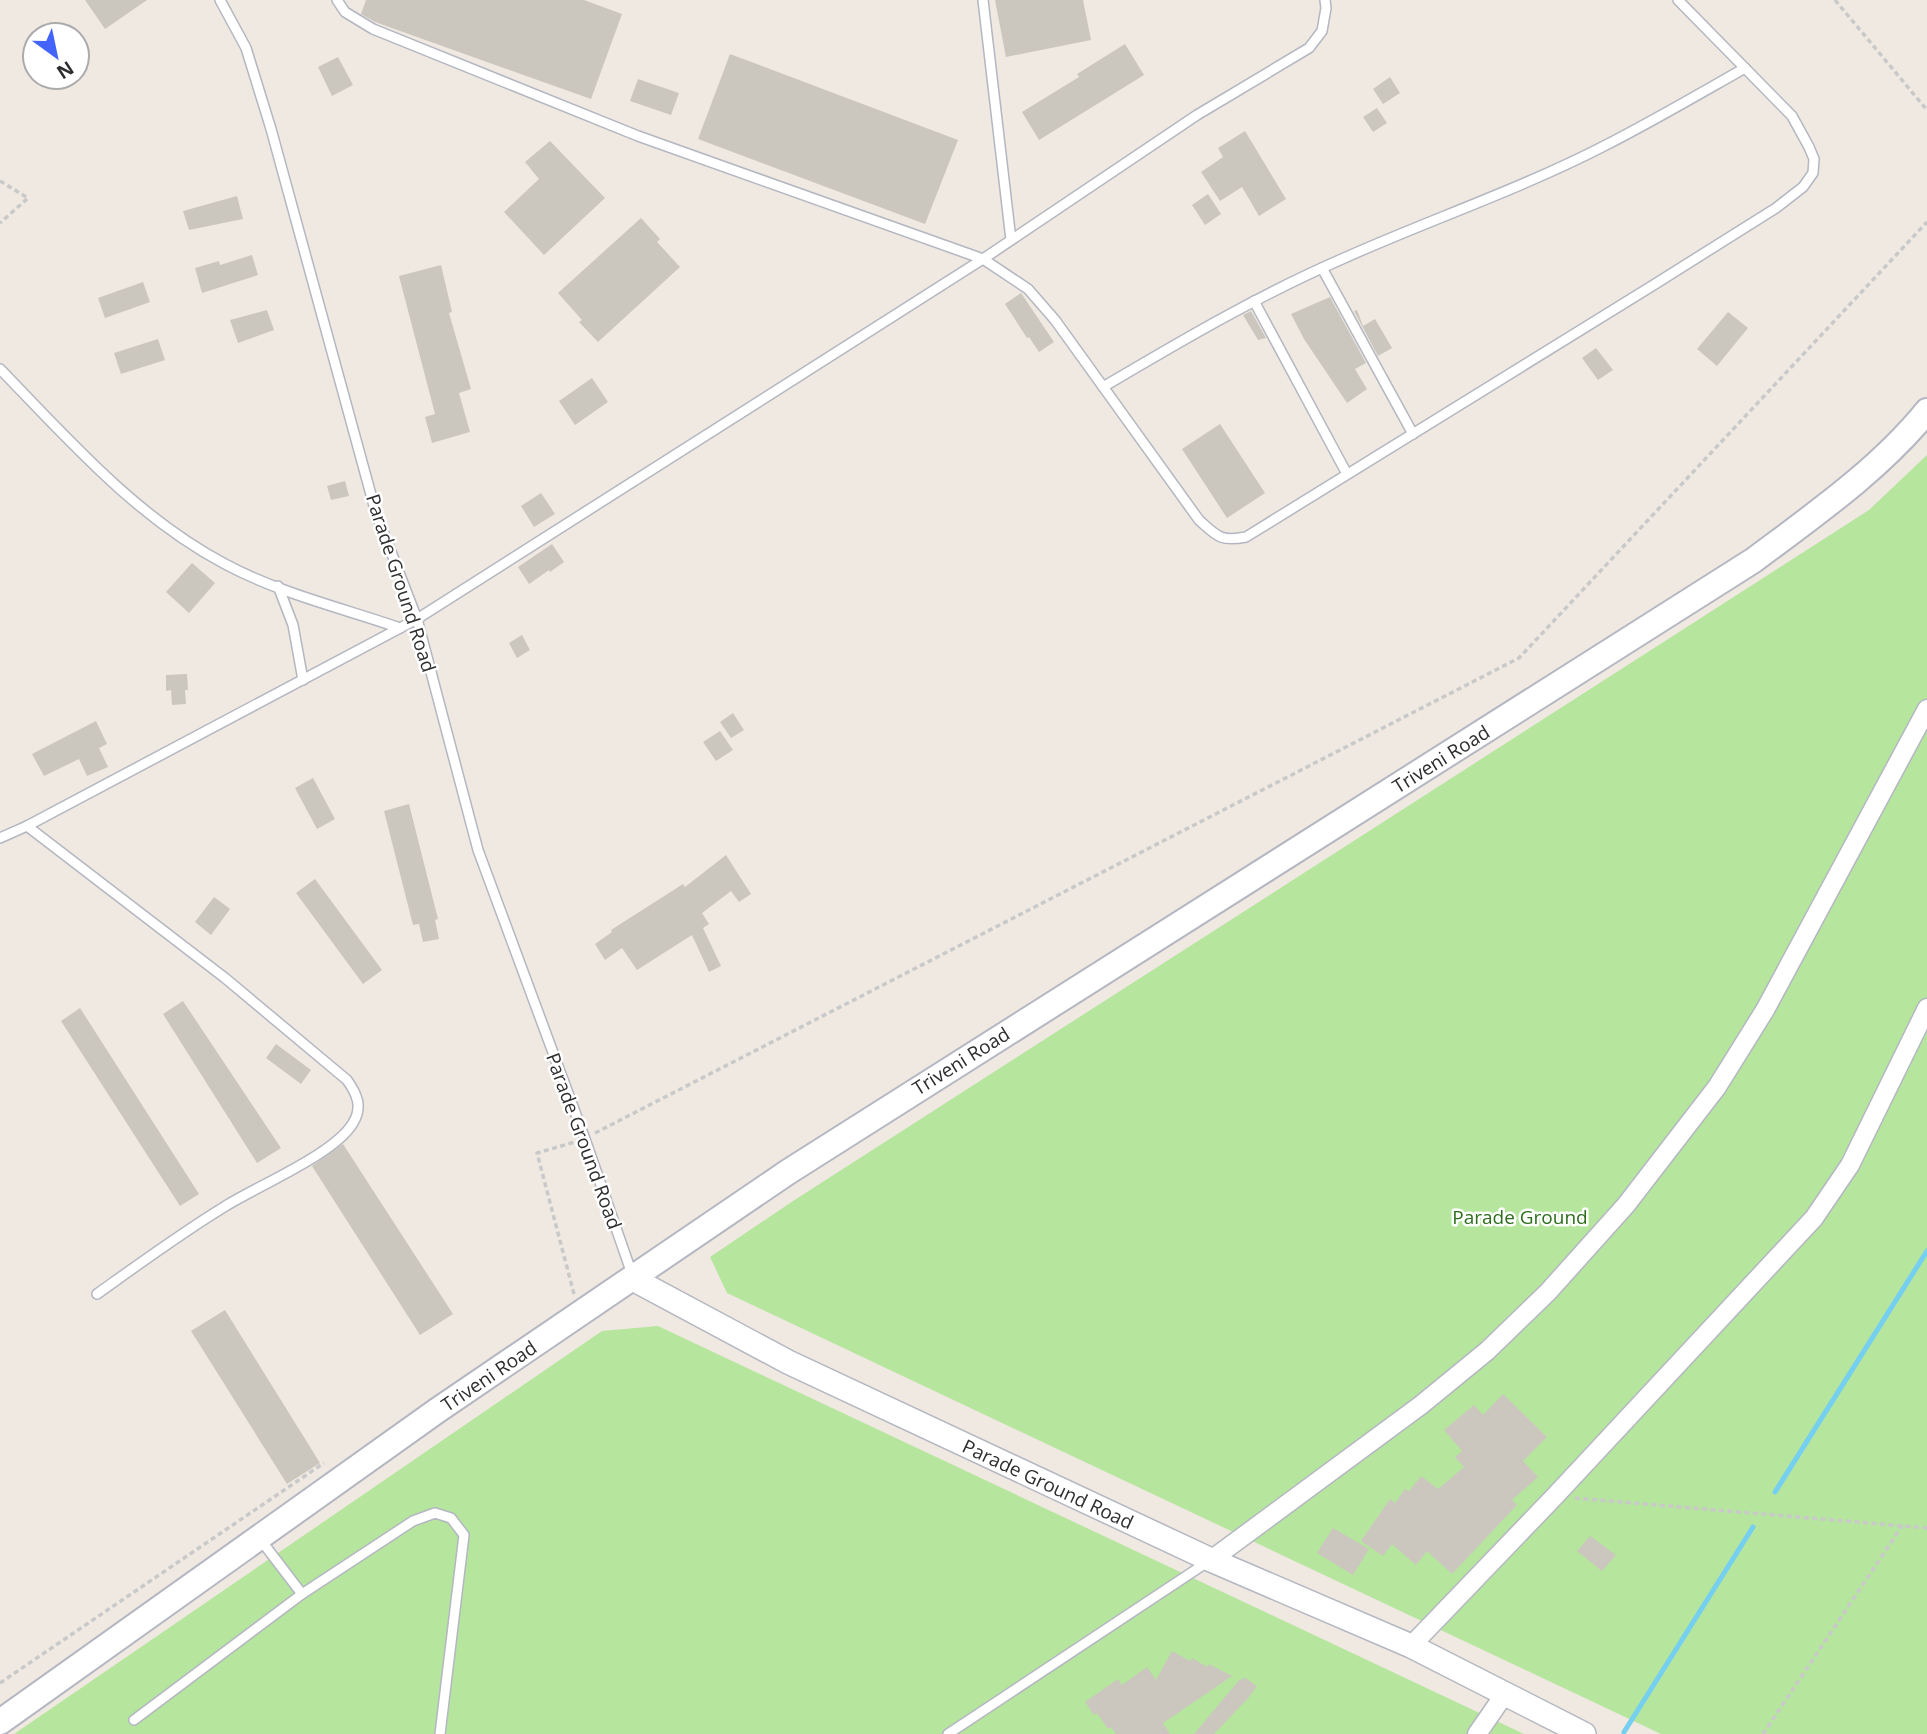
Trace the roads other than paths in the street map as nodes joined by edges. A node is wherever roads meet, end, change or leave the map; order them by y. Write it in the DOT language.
graph roads {
  1 [pos="220,0"];
  2 [pos="337,0"];
  3 [pos="982,0"];
  4 [pos="1325,0"];
  5 [pos="1678,0"];
  6 [pos="1745,68"];
  7 [pos="1011,240"];
  8 [pos="983,258"];
  9 [pos="1322,268"];
  10 [pos="1254,301"];
  11 [pos="0,369"];
  12 [pos="1103,387"];
  13 [pos="1927,411"];
  14 [pos="1413,434"];
  15 [pos="1348,474"];
  16 [pos="278,586"];
  17 [pos="417,619"];
  18 [pos="400,628"];
  19 [pos="303,680"];
  20 [pos="1927,709"];
  21 [pos="27,826"];
  22 [pos="0,838"];
  23 [pos="1927,1008"];
  24 [pos="633,1279"];
  25 [pos="97,1294"];
  26 [pos="258,1538"];
  27 [pos="1211,1560"];
  28 [pos="302,1594"];
  29 [pos="1411,1646"];
  30 [pos="1504,1695"];
  31 [pos="134,1720"];
  32 [pos="0,1722"];
  33 [pos="440,1734"];
  34 [pos="947,1734"];
  35 [pos="1477,1734"];
  36 [pos="1584,1734"];
  1 -- 17 [label="lane, Parade Ground Road"];
  2 -- 8 [label="lane"];
  3 -- 7 [label="lane"];
  4 -- 7 [label="lane"];
  5 -- 6 [label="lane"];
  6 -- 9 [label="lane"];
  6 -- 14 [label="lane"];
  7 -- 8 [label="lane"];
  8 -- 12 [label="lane"];
  8 -- 17 [label="lane"];
  9 -- 10 [label="lane"];
  9 -- 14 [label="lane"];
  10 -- 12 [label="lane"];
  10 -- 15 [label="lane"];
  11 -- 16 [label="lane"];
  12 -- 15 [label="lane"];
  13 -- 24 [label="main road, Triveni Road"];
  14 -- 15 [label="lane"];
  16 -- 18 [label="lane"];
  16 -- 19 [label="lane"];
  17 -- 18 [label="lane"];
  17 -- 24 [label="lane, Parade Ground Road"];
  18 -- 19 [label="lane"];
  19 -- 21 [label="lane"];
  20 -- 27 [label="street"];
  21 -- 22 [label="lane"];
  21 -- 25 [label="lane"];
  23 -- 29 [label="street"];
  24 -- 26 [label="main road, Triveni Road"];
  24 -- 27 [label="street, Parade Ground Road"];
  26 -- 28 [label="lane"];
  26 -- 32 [label="main road, Triveni Road"];
  27 -- 29 [label="street, Parade Ground Road"];
  27 -- 34 [label="lane"];
  28 -- 31 [label="lane"];
  28 -- 33 [label="lane"];
  29 -- 30 [label="street, Parade Ground Road"];
  30 -- 35 [label="street"];
  30 -- 36 [label="street, Parade Ground Road"];
}
